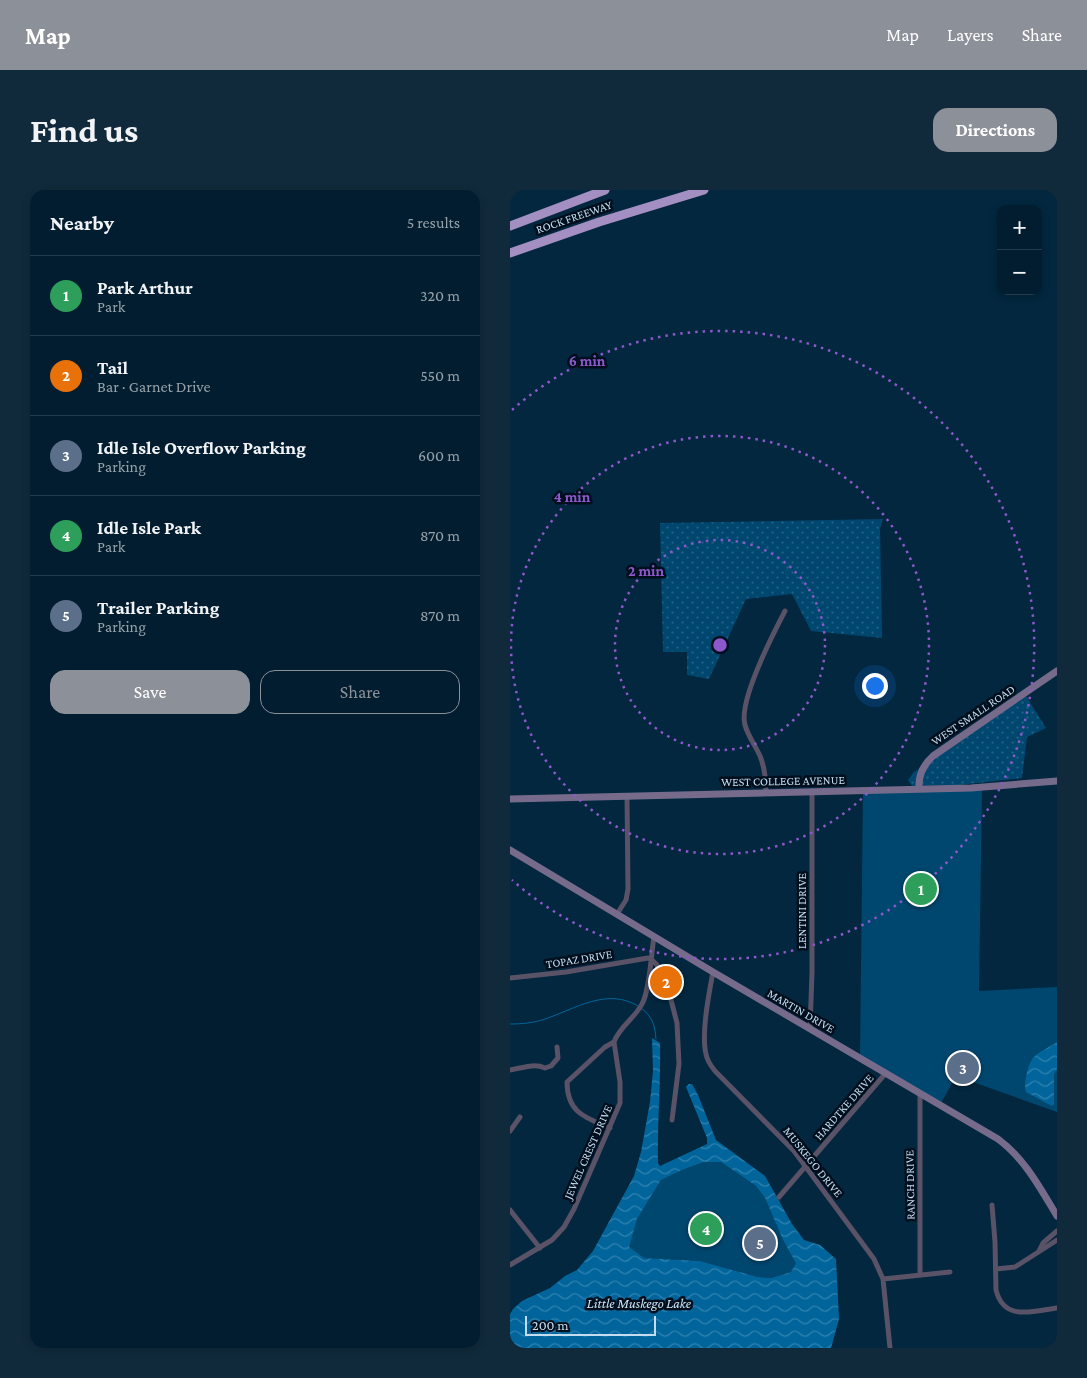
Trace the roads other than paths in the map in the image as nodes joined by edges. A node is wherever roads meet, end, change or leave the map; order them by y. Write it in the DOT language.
graph roads {
  1 [pos="605,190"];
  2 [pos="704,190"];
  3 [pos="510,226"];
  4 [pos="510,253"];
  5 [pos="785,611"];
  6 [pos="1057,672"];
  7 [pos="1057,781"];
  8 [pos="918,790"];
  9 [pos="812,792"];
  10 [pos="766,793"];
  11 [pos="627,796"];
  12 [pos="510,799"];
  13 [pos="510,850"];
  14 [pos="618,914"];
  15 [pos="654,937"];
  16 [pos="651,958"];
  17 [pos="713,972"];
  18 [pos="510,978"];
  19 [pos="810,1029"];
  20 [pos="614,1042"];
  21 [pos="557,1047"];
  22 [pos="510,1070"];
  23 [pos="885,1074"];
  24 [pos="920,1094"];
  25 [pos="520,1117"];
  26 [pos="672,1120"];
  27 [pos="610,1128"];
  28 [pos="510,1131"];
  29 [pos="806,1166"];
  30 [pos="779,1197"];
  31 [pos="992,1205"];
  32 [pos="510,1210"];
  33 [pos="1057,1216"];
  34 [pos="1057,1231"];
  35 [pos="1057,1240"];
  36 [pos="540,1248"];
  37 [pos="1039,1251"];
  38 [pos="510,1265"];
  39 [pos="996,1269"];
  40 [pos="950,1272"];
  41 [pos="920,1274"];
  42 [pos="883,1279"];
  43 [pos="1057,1308"];
  44 [pos="890,1348"];
  1 -- 3 [label="highway, ROCK FREEWAY"];
  2 -- 4 [label="highway, ROCK FREEWAY"];
  5 -- 10 [label="street"];
  6 -- 8 [label="street, WEST SMALL ROAD"];
  7 -- 8 [label="street, WEST COLLEGE AVENUE"];
  8 -- 9 [label="street, WEST COLLEGE AVENUE"];
  9 -- 10 [label="street, WEST COLLEGE AVENUE"];
  9 -- 19 [label="street, LENTINI DRIVE"];
  10 -- 11 [label="street, WEST COLLEGE AVENUE"];
  11 -- 12 [label="street, WEST COLLEGE AVENUE"];
  11 -- 14 [label="street"];
  13 -- 14 [label="street, MARTIN DRIVE"];
  14 -- 15 [label="street, MARTIN DRIVE"];
  15 -- 16 [label="street"];
  15 -- 17 [label="street, MARTIN DRIVE"];
  16 -- 18 [label="street, TOPAZ DRIVE"];
  16 -- 20 [label="street"];
  16 -- 26 [label="street"];
  17 -- 19 [label="street, MARTIN DRIVE"];
  17 -- 29 [label="street, MUSKEGO DRIVE"];
  19 -- 23 [label="street, MARTIN DRIVE"];
  20 -- 27 [label="street, JEWEL CREST DRIVE"];
  20 -- 27 [label="street"];
  21 -- 22 [label="street"];
  23 -- 24 [label="street, MARTIN DRIVE"];
  23 -- 29 [label="street, HARDTKE DRIVE"];
  24 -- 33 [label="street, MARTIN DRIVE"];
  24 -- 41 [label="street, RANCH DRIVE"];
  25 -- 28 [label="street"];
  27 -- 36 [label="street, JEWEL CREST DRIVE"];
  29 -- 30 [label="street, HARDTKE DRIVE"];
  29 -- 42 [label="street, MUSKEGO DRIVE"];
  31 -- 39 [label="street"];
  32 -- 36 [label="street"];
  34 -- 37 [label="street"];
  35 -- 37 [label="street"];
  36 -- 38 [label="street, JEWEL CREST DRIVE"];
  37 -- 39 [label="street"];
  39 -- 43 [label="street"];
  40 -- 41 [label="street"];
  41 -- 42 [label="street"];
  42 -- 44 [label="street, MUSKEGO DRIVE"];
}
